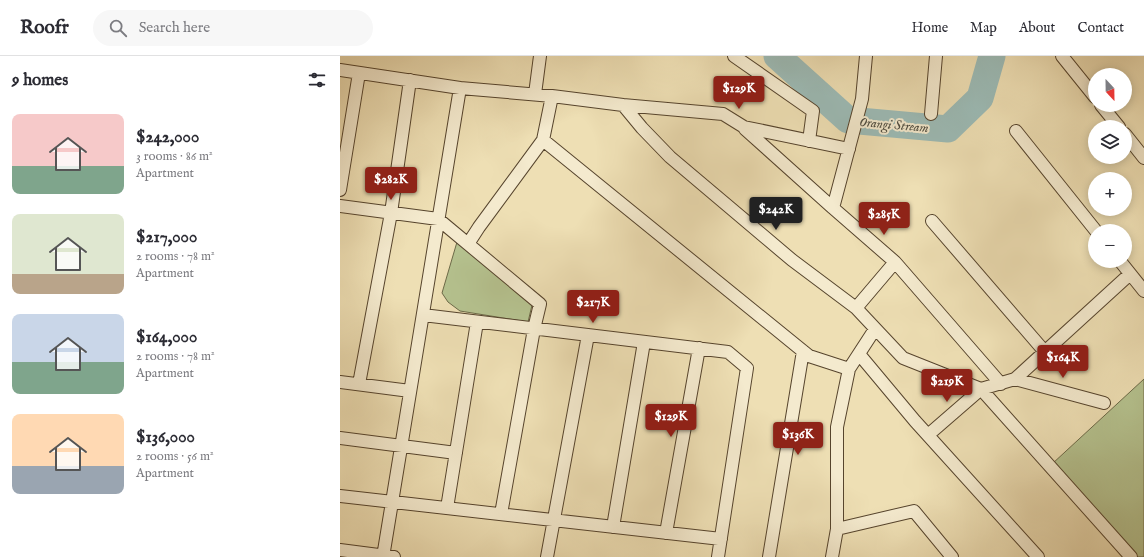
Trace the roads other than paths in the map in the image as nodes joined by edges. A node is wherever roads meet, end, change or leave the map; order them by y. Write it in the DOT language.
graph roads {
  1 [pos="540,56"];
  2 [pos="734,56"];
  3 [pos="866,56"];
  4 [pos="936,56"];
  5 [pos="1062,56"];
  6 [pos="340,70"];
  7 [pos="360,73"];
  8 [pos="410,80"];
  9 [pos="460,88"];
  10 [pos="1088,88"];
  11 [pos="535,94"];
  12 [pos="552,96"];
  13 [pos="623,105"];
  14 [pos="1107,112"];
  15 [pos="931,114"];
  16 [pos="1114,120"];
  17 [pos="744,128"];
  18 [pos="1016,131"];
  19 [pos="543,140"];
  20 [pos="809,141"];
  21 [pos="1132,143"];
  22 [pos="849,148"];
  23 [pos="1144,158"];
  24 [pos="340,190"];
  25 [pos="340,206"];
  26 [pos="834,208"];
  27 [pos="391,213"];
  28 [pos="438,220"];
  29 [pos="932,221"];
  30 [pos="1090,224"];
  31 [pos="468,244"];
  32 [pos="895,262"];
  33 [pos="1125,268"];
  34 [pos="1130,274"];
  35 [pos="1144,291"];
  36 [pos="856,308"];
  37 [pos="423,315"];
  38 [pos="477,322"];
  39 [pos="875,328"];
  40 [pos="534,329"];
  41 [pos="588,335"];
  42 [pos="644,342"];
  43 [pos="699,348"];
  44 [pos="803,351"];
  45 [pos="1045,352"];
  46 [pos="859,354"];
  47 [pos="849,369"];
  48 [pos="1015,380"];
  49 [pos="340,382"];
  50 [pos="359,384"];
  51 [pos="1001,384"];
  52 [pos="981,389"];
  53 [pos="410,391"];
  54 [pos="1104,403"];
  55 [pos="928,435"];
  56 [pos="340,438"];
  57 [pos="401,445"];
  58 [pos="456,453"];
  59 [pos="340,496"];
  60 [pos="392,502"];
  61 [pos="447,508"];
  62 [pos="501,514"];
  63 [pos="554,520"];
  64 [pos="613,527"];
  65 [pos="837,529"];
  66 [pos="666,532"];
  67 [pos="721,539"];
  68 [pos="340,550"];
  69 [pos="387,557"];
  70 [pos="547,557"];
  71 [pos="718,557"];
  72 [pos="769,557"];
  73 [pos="832,557"];
  74 [pos="952,557"];
  75 [pos="1038,557"];
  76 [pos="1131,557"];
  1 -- 11 [label="street"];
  2 -- 20 [label="street"];
  3 -- 22 [label="street"];
  4 -- 15 [label="street"];
  5 -- 10 [label="street"];
  6 -- 7 [label="street"];
  7 -- 8 [label="street"];
  7 -- 24 [label="street"];
  8 -- 9 [label="street"];
  8 -- 27 [label="street"];
  9 -- 11 [label="street"];
  9 -- 28 [label="street"];
  11 -- 12 [label="street"];
  12 -- 13 [label="street"];
  12 -- 19 [label="street"];
  13 -- 17 [label="street"];
  13 -- 36 [label="street"];
  14 -- 16 [label="street"];
  17 -- 20 [label="street"];
  17 -- 26 [label="street"];
  18 -- 30 [label="street"];
  19 -- 31 [label="street"];
  19 -- 44 [label="street"];
  20 -- 22 [label="street"];
  21 -- 23 [label="street"];
  22 -- 26 [label="street"];
  25 -- 27 [label="street"];
  26 -- 32 [label="street"];
  27 -- 28 [label="street"];
  27 -- 50 [label="street"];
  28 -- 31 [label="street"];
  28 -- 37 [label="street"];
  29 -- 45 [label="street"];
  31 -- 40 [label="street"];
  32 -- 36 [label="street"];
  32 -- 51 [label="street"];
  33 -- 34 [label="street"];
  34 -- 35 [label="street"];
  34 -- 45 [label="street"];
  36 -- 39 [label="street"];
  37 -- 38 [label="street"];
  37 -- 53 [label="street"];
  38 -- 40 [label="street"];
  38 -- 58 [label="street"];
  39 -- 46 [label="street"];
  39 -- 52 [label="street"];
  40 -- 41 [label="street"];
  40 -- 62 [label="street"];
  41 -- 42 [label="street"];
  41 -- 63 [label="street"];
  42 -- 43 [label="street"];
  42 -- 64 [label="street"];
  43 -- 66 [label="street"];
  43 -- 67 [label="street"];
  44 -- 47 [label="street"];
  44 -- 72 [label="street"];
  45 -- 48 [label="street"];
  46 -- 47 [label="street"];
  46 -- 55 [label="street"];
  47 -- 65 [label="street"];
  48 -- 51 [label="street"];
  48 -- 54 [label="street"];
  49 -- 50 [label="street"];
  50 -- 53 [label="street"];
  51 -- 52 [label="street"];
  52 -- 55 [label="street"];
  52 -- 76 [label="street"];
  53 -- 57 [label="street"];
  55 -- 75 [label="street"];
  56 -- 57 [label="street"];
  57 -- 58 [label="street"];
  57 -- 60 [label="street"];
  58 -- 61 [label="street"];
  59 -- 60 [label="street"];
  60 -- 61 [label="street"];
  60 -- 69 [label="street"];
  61 -- 62 [label="street"];
  62 -- 63 [label="street"];
  63 -- 64 [label="street"];
  63 -- 70 [label="street"];
  64 -- 66 [label="street"];
  65 -- 73 [label="street"];
  65 -- 74 [label="street"];
  66 -- 67 [label="street"];
  67 -- 71 [label="street"];
  68 -- 69 [label="street"];
}
